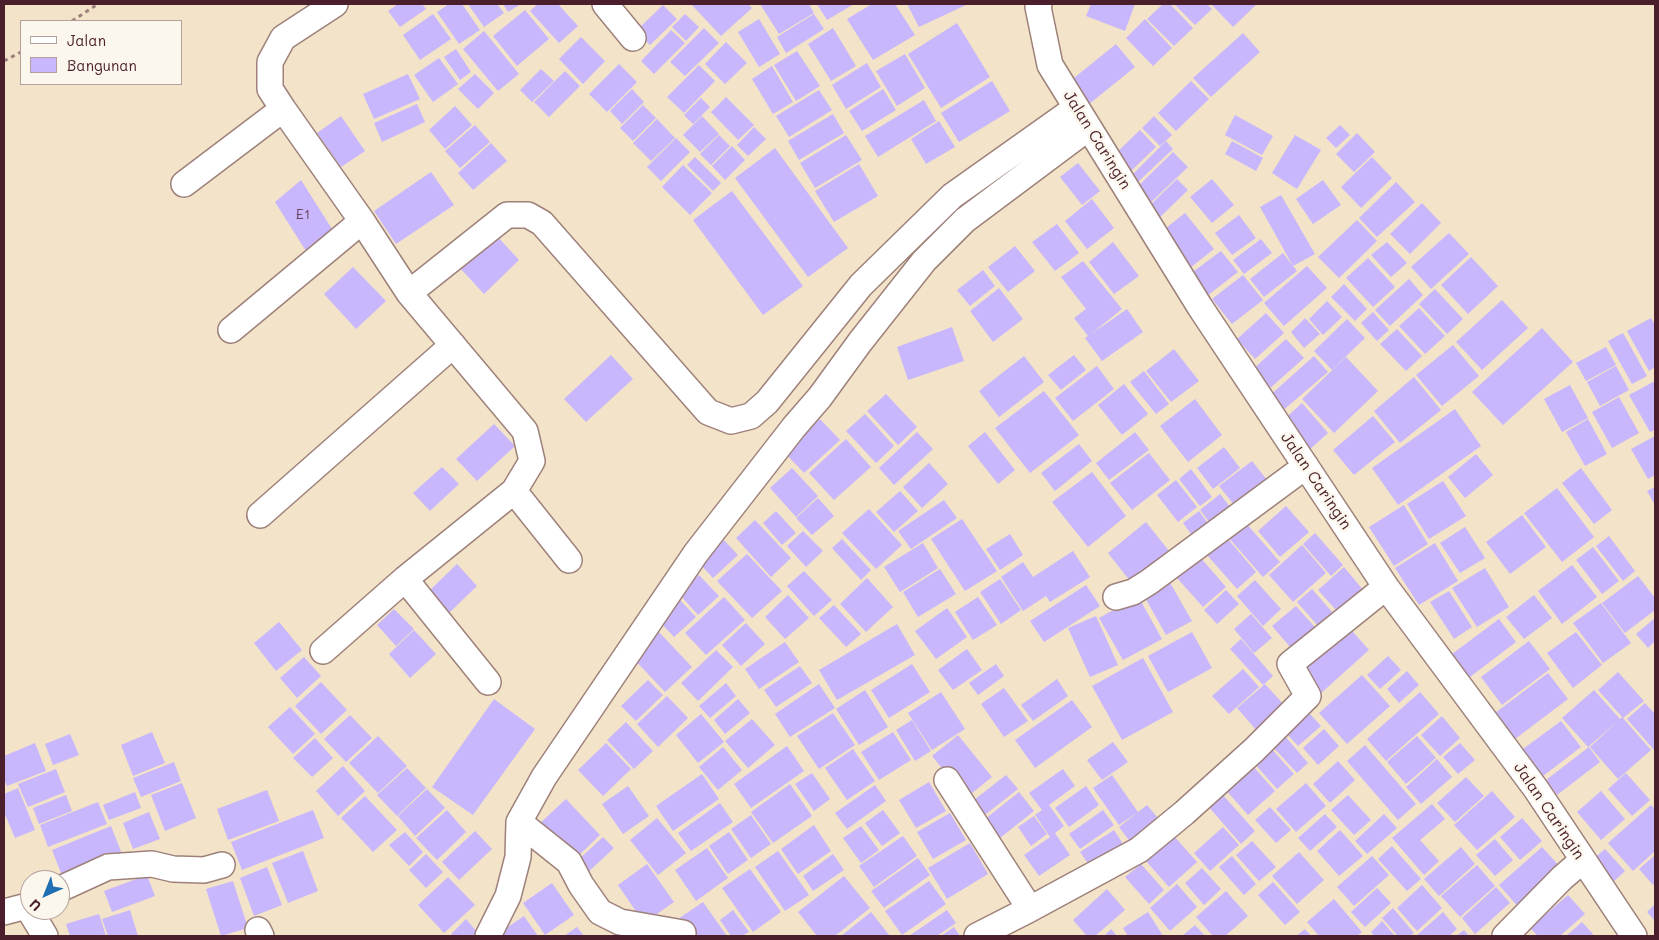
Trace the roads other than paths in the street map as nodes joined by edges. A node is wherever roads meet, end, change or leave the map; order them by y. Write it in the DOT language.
graph roads {
  1 [pos="335,4"];
  2 [pos="605,4"];
  3 [pos="1039,4"];
  4 [pos="633,38"];
  5 [pos="283,110"];
  6 [pos="1082,118"];
  7 [pos="184,184"];
  8 [pos="362,221"];
  9 [pos="409,293"];
  10 [pos="231,330"];
  11 [pos="453,345"];
  12 [pos="767,402"];
  13 [pos="794,427"];
  14 [pos="1306,466"];
  15 [pos="514,491"];
  16 [pos="260,515"];
  17 [pos="569,560"];
  18 [pos="405,579"];
  19 [pos="1386,587"];
  20 [pos="1116,597"];
  21 [pos="323,651"];
  22 [pos="488,682"];
  23 [pos="947,780"];
  24 [pos="519,822"];
  25 [pos="1583,860"];
  26 [pos="222,865"];
  27 [pos="70,884"];
  28 [pos="1030,910"];
  29 [pos="600,912"];
  30 [pos="31,920"];
  31 [pos="683,933"];
  32 [pos="984,935"];
  33 [pos="45,936"];
  34 [pos="488,936"];
  35 [pos="604,936"];
  36 [pos="1505,936"];
  37 [pos="1634,936"];
  1 -- 5 [label="street"];
  2 -- 4 [label="street"];
  3 -- 6 [label="street, Jalan Caringin"];
  5 -- 7 [label="street"];
  5 -- 8 [label="street"];
  6 -- 12 [label="street"];
  6 -- 13 [label="street"];
  6 -- 14 [label="street, Jalan Caringin"];
  8 -- 9 [label="street"];
  8 -- 10 [label="street"];
  9 -- 11 [label="street"];
  9 -- 12 [label="street"];
  11 -- 15 [label="street"];
  11 -- 16 [label="street"];
  12 -- 13 [label="street"];
  13 -- 24 [label="street"];
  14 -- 19 [label="street, Jalan Caringin"];
  14 -- 20 [label="street"];
  15 -- 17 [label="street"];
  15 -- 18 [label="street"];
  18 -- 21 [label="street"];
  18 -- 22 [label="street"];
  19 -- 25 [label="street, Jalan Caringin"];
  19 -- 28 [label="street"];
  23 -- 28 [label="street"];
  24 -- 29 [label="street"];
  24 -- 34 [label="street"];
  25 -- 36 [label="street"];
  25 -- 37 [label="street, Jalan Caringin"];
  26 -- 27 [label="street"];
  28 -- 32 [label="street"];
  29 -- 31 [label="street"];
  29 -- 35 [label="street"];
  30 -- 33 [label="street"];
}
